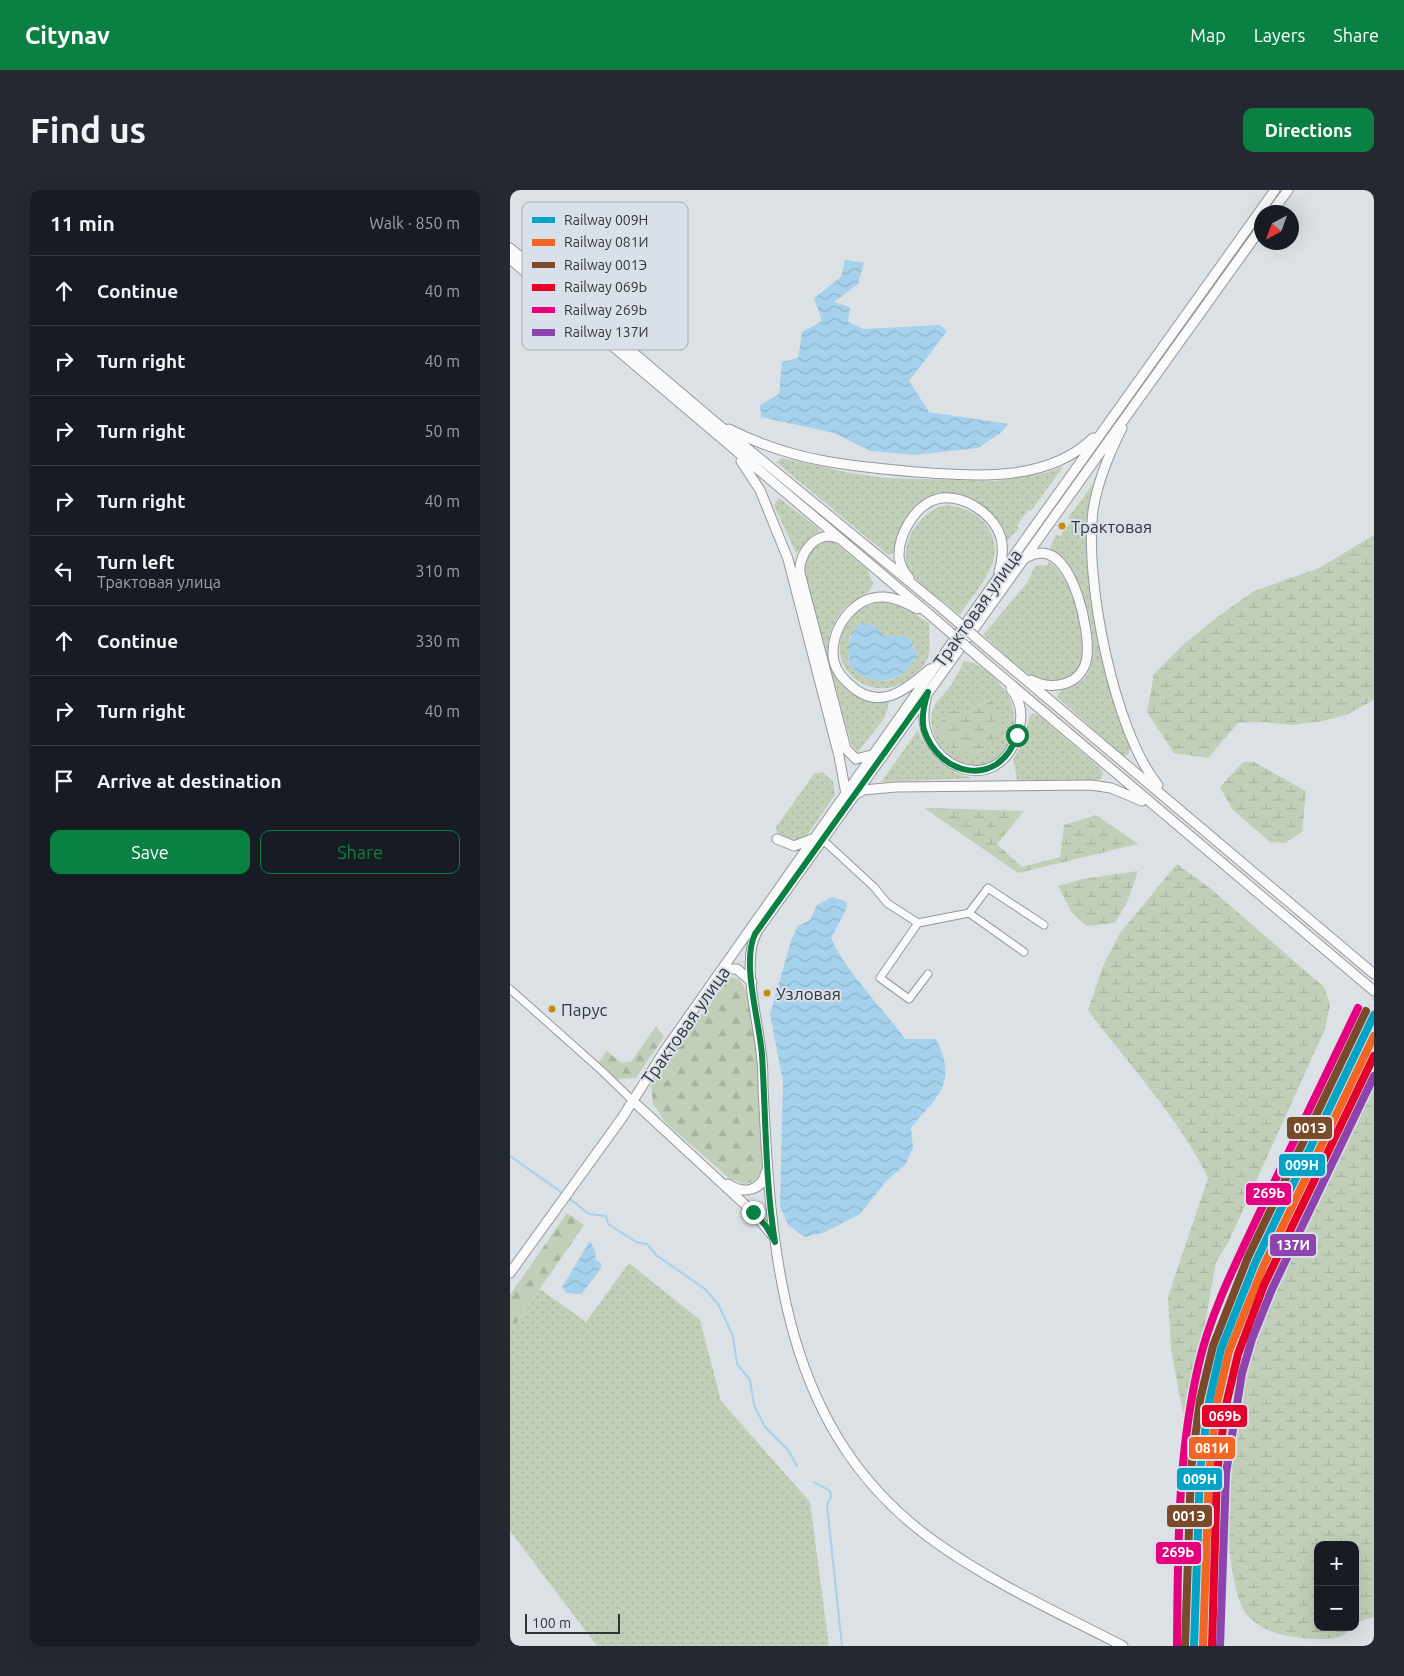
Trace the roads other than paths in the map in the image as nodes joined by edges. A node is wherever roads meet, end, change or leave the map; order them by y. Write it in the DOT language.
graph roads {
  1 [pos="1275,190"];
  2 [pos="1288,190"];
  3 [pos="1277,205"];
  4 [pos="1254,237"];
  5 [pos="510,248"];
  6 [pos="522,258"];
  7 [pos="510,259"];
  8 [pos="522,269"];
  9 [pos="616,350"];
  10 [pos="630,350"];
  11 [pos="1133,406"];
  12 [pos="714,421"];
  13 [pos="1109,422"];
  14 [pos="720,439"];
  15 [pos="843,541"];
  16 [pos="1022,560"];
  17 [pos="997,579"];
  18 [pos="915,586"];
  19 [pos="936,620"];
  20 [pos="988,648"];
  21 [pos="942,659"];
  22 [pos="981,659"];
  23 [pos="928,692"];
  24 [pos="875,754"];
  25 [pos="850,795"];
  26 [pos="1190,817"];
  27 [pos="1180,829"];
  28 [pos="820,838"];
  29 [pos="778,839"];
  30 [pos="970,913"];
  31 [pos="918,923"];
  32 [pos="1044,926"];
  33 [pos="1024,952"];
  34 [pos="928,974"];
  35 [pos="1374,974"];
  36 [pos="718,977"];
  37 [pos="752,984"];
  38 [pos="510,989"];
  39 [pos="1374,991"];
  40 [pos="633,1101"];
  41 [pos="705,1168"];
  42 [pos="767,1169"];
  43 [pos="775,1242"];
  44 [pos="510,1273"];
  45 [pos="1123,1646"];
  1 -- 13 [label="main road, Трактовая улица"];
  2 -- 3 [label="main road"];
  4 -- 11 [label="main road, Трактовая улица"];
  5 -- 6 [label="main road"];
  7 -- 8 [label="main road"];
  9 -- 14 [label="main road"];
  10 -- 12 [label="main road"];
  11 -- 16 [label="main road, Трактовая улица"];
  11 -- 26 [label="main road"];
  12 -- 13 [label="main road"];
  12 -- 18 [label="main road"];
  13 -- 17 [label="main road, Трактовая улица"];
  14 -- 15 [label="main road"];
  14 -- 25 [label="main road"];
  15 -- 19 [label="main road"];
  15 -- 24 [label="main road"];
  16 -- 20 [label="main road"];
  16 -- 23 [label="main road, Трактовая улица"];
  17 -- 18 [label="main road"];
  17 -- 21 [label="main road, Трактовая улица"];
  18 -- 20 [label="main road, bridge"];
  19 -- 21 [label="main road"];
  19 -- 22 [label="main road, bridge"];
  20 -- 26 [label="main road"];
  21 -- 24 [label="main road, Трактовая улица"];
  22 -- 23 [label="main road"];
  22 -- 27 [label="main road"];
  23 -- 25 [label="main road, Трактовая улица"];
  24 -- 25 [label="main road, Трактовая улица"];
  25 -- 27 [label="main road"];
  25 -- 28 [label="main road, Трактовая улица"];
  26 -- 35 [label="main road"];
  27 -- 39 [label="main road"];
  28 -- 29 [label="main road"];
  28 -- 31 [label="street"];
  28 -- 36 [label="main road, Трактовая улица"];
  28 -- 37 [label="main road, Трактовая улица"];
  30 -- 31 [label="street"];
  30 -- 32 [label="street"];
  30 -- 33 [label="street"];
  31 -- 34 [label="street"];
  36 -- 37 [label="main road"];
  36 -- 40 [label="main road, Трактовая улица"];
  37 -- 42 [label="main road, Трактовая улица"];
  38 -- 40 [label="street"];
  40 -- 41 [label="main road"];
  40 -- 44 [label="main road, Трактовая улица"];
  41 -- 42 [label="main road"];
  41 -- 43 [label="main road"];
  42 -- 43 [label="main road, Трактовая улица"];
  43 -- 45 [label="main road, Трактовая улица"];
}
